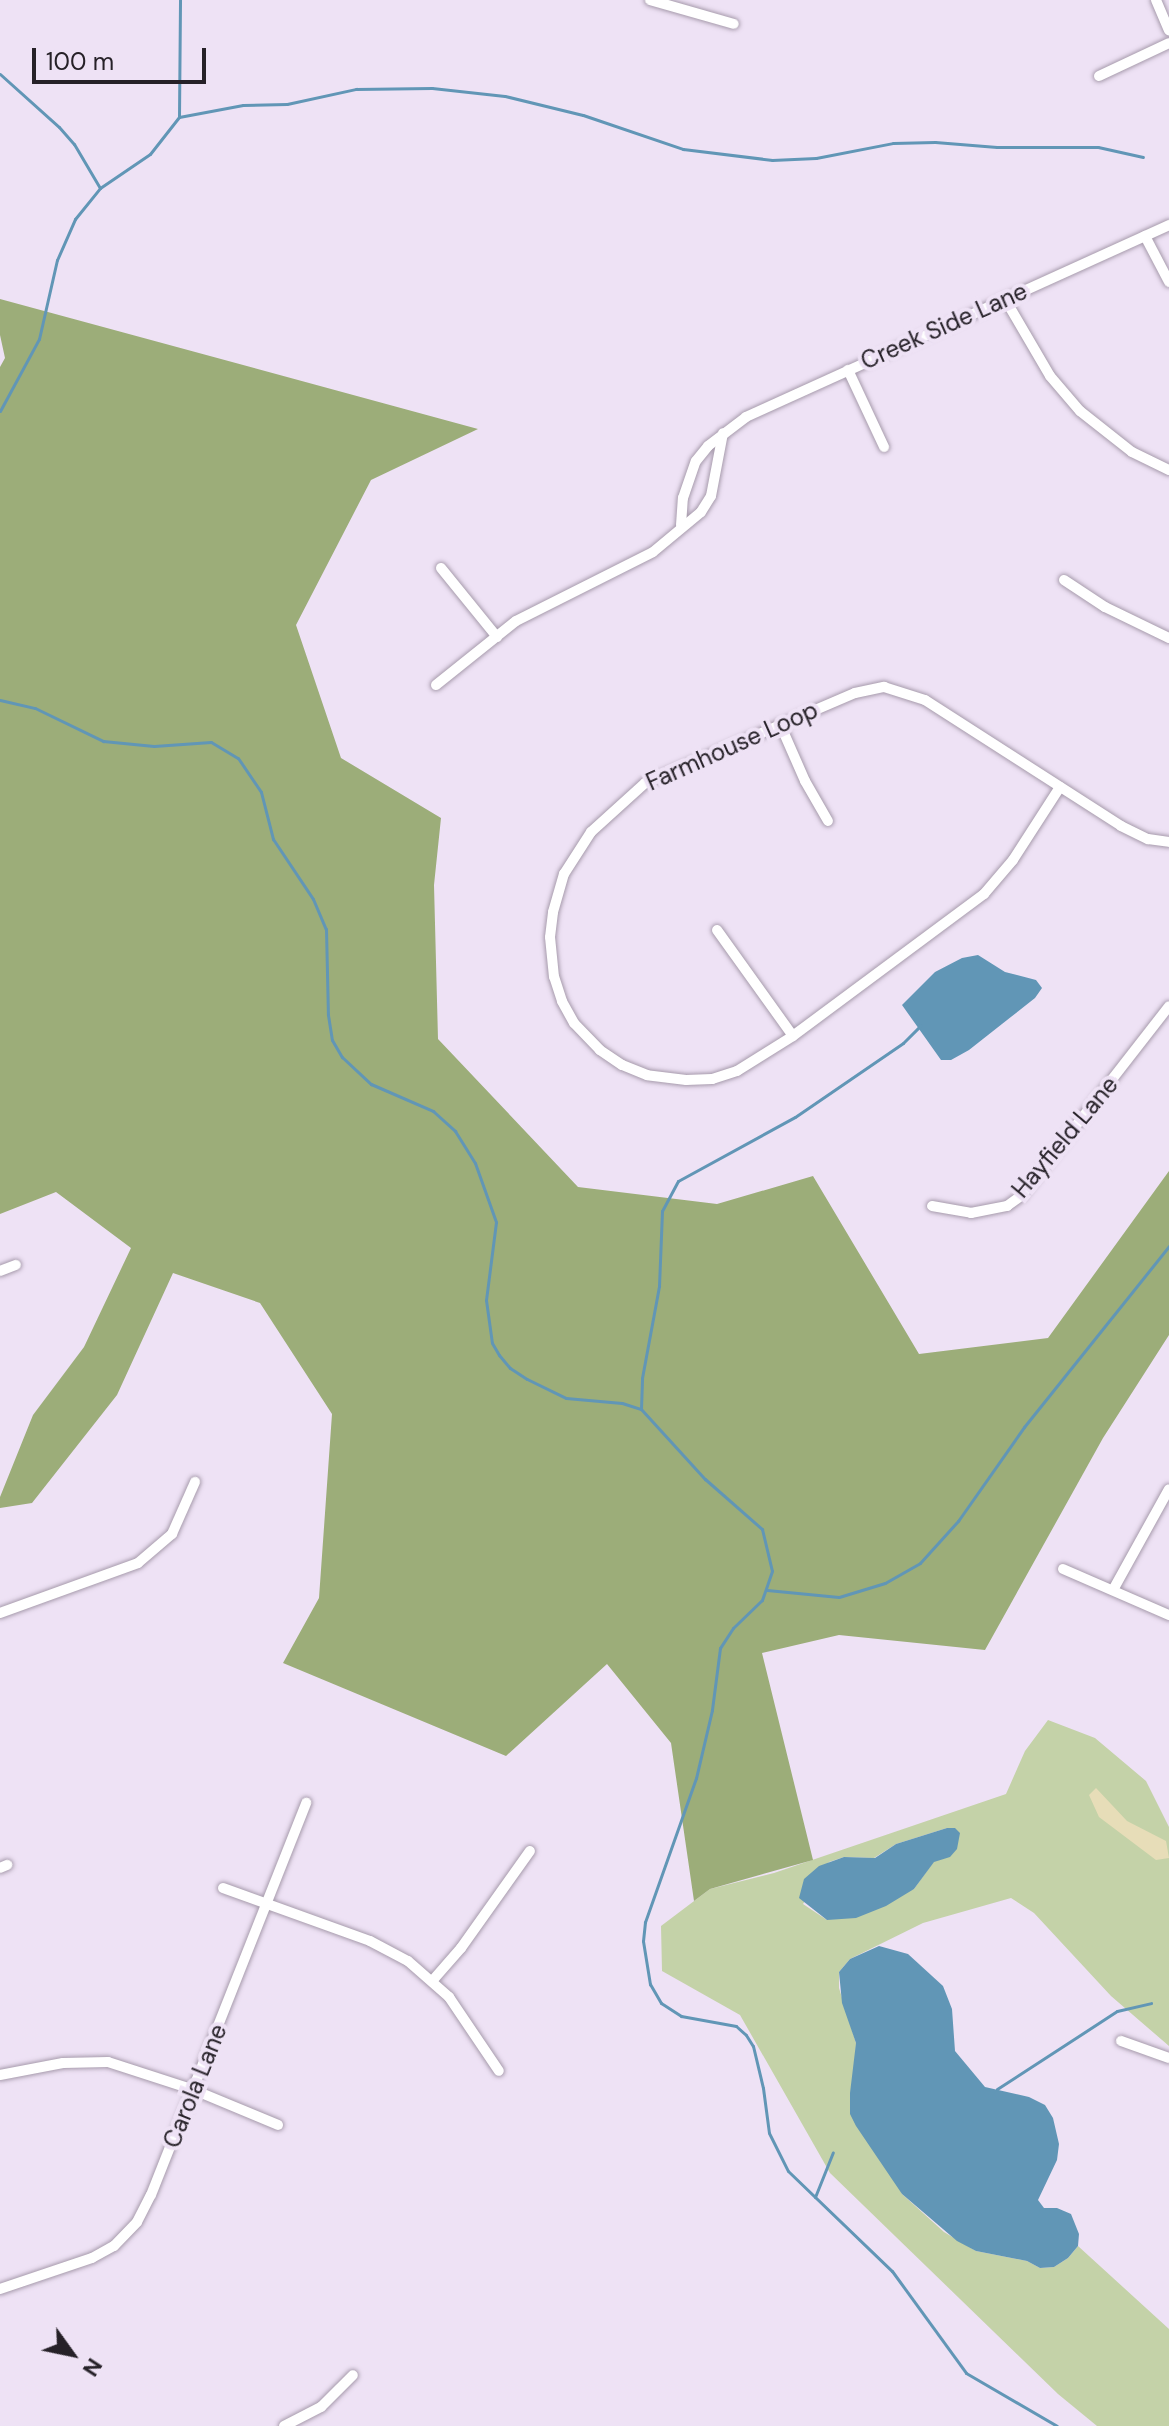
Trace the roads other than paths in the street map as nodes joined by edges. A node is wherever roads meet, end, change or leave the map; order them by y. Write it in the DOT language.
graph roads {
  1 [pos="650,0"];
  2 [pos="1156,0"];
  3 [pos="734,24"];
  4 [pos="1169,30"];
  5 [pos="1169,43"];
  6 [pos="1099,76"];
  7 [pos="1169,225"];
  8 [pos="1145,236"];
  9 [pos="1169,282"];
  10 [pos="1005,299"];
  11 [pos="848,370"];
  12 [pos="723,433"];
  13 [pos="884,447"];
  14 [pos="1169,470"];
  15 [pos="681,525"];
  16 [pos="441,568"];
  17 [pos="1064,580"];
  18 [pos="497,637"];
  19 [pos="1169,638"];
  20 [pos="436,685"];
  21 [pos="780,724"];
  22 [pos="1060,787"];
  23 [pos="828,821"];
  24 [pos="1169,842"];
  25 [pos="717,930"];
  26 [pos="1169,1006"];
  27 [pos="793,1036"];
  28 [pos="932,1206"];
  29 [pos="16,1265"];
  30 [pos="0,1271"];
  31 [pos="195,1482"];
  32 [pos="1169,1489"];
  33 [pos="1063,1569"];
  34 [pos="1113,1590"];
  35 [pos="0,1613"];
  36 [pos="1169,1615"];
  37 [pos="306,1803"];
  38 [pos="530,1851"];
  39 [pos="223,1888"];
  40 [pos="267,1903"];
  41 [pos="433,1980"];
  42 [pos="1121,2041"];
  43 [pos="1169,2058"];
  44 [pos="499,2071"];
  45 [pos="0,2075"];
  46 [pos="194,2090"];
  47 [pos="278,2125"];
  48 [pos="0,2289"];
  49 [pos="353,2375"];
  50 [pos="289,2425"];
  1 -- 3 [label="street"];
  2 -- 4 [label="street"];
  5 -- 6 [label="street"];
  7 -- 8 [label="street, Creek Side Lane"];
  8 -- 9 [label="street"];
  8 -- 10 [label="street, Creek Side Lane"];
  10 -- 11 [label="street, Creek Side Lane"];
  10 -- 14 [label="street"];
  11 -- 12 [label="street, Creek Side Lane"];
  11 -- 13 [label="street"];
  12 -- 15 [label="street, Creek Side Lane"];
  12 -- 15 [label="street"];
  15 -- 18 [label="street"];
  16 -- 18 [label="street"];
  17 -- 19 [label="street"];
  18 -- 20 [label="street"];
  21 -- 22 [label="street, Farmhouse Loop"];
  21 -- 23 [label="street"];
  21 -- 27 [label="street, Farmhouse Loop"];
  22 -- 24 [label="street, Farmhouse Loop"];
  22 -- 27 [label="street, Farmhouse Loop"];
  25 -- 27 [label="street"];
  26 -- 28 [label="street, Hayfield Lane"];
  29 -- 30 [label="street"];
  31 -- 35 [label="street"];
  32 -- 34 [label="street"];
  33 -- 34 [label="street"];
  34 -- 36 [label="street"];
  37 -- 40 [label="street, Carola Lane"];
  38 -- 41 [label="street"];
  39 -- 40 [label="street"];
  40 -- 41 [label="street"];
  40 -- 46 [label="street, Carola Lane"];
  41 -- 44 [label="street"];
  42 -- 43 [label="street"];
  45 -- 46 [label="street"];
  46 -- 47 [label="street"];
  46 -- 48 [label="street, Carola Lane"];
  49 -- 50 [label="street"];
}
